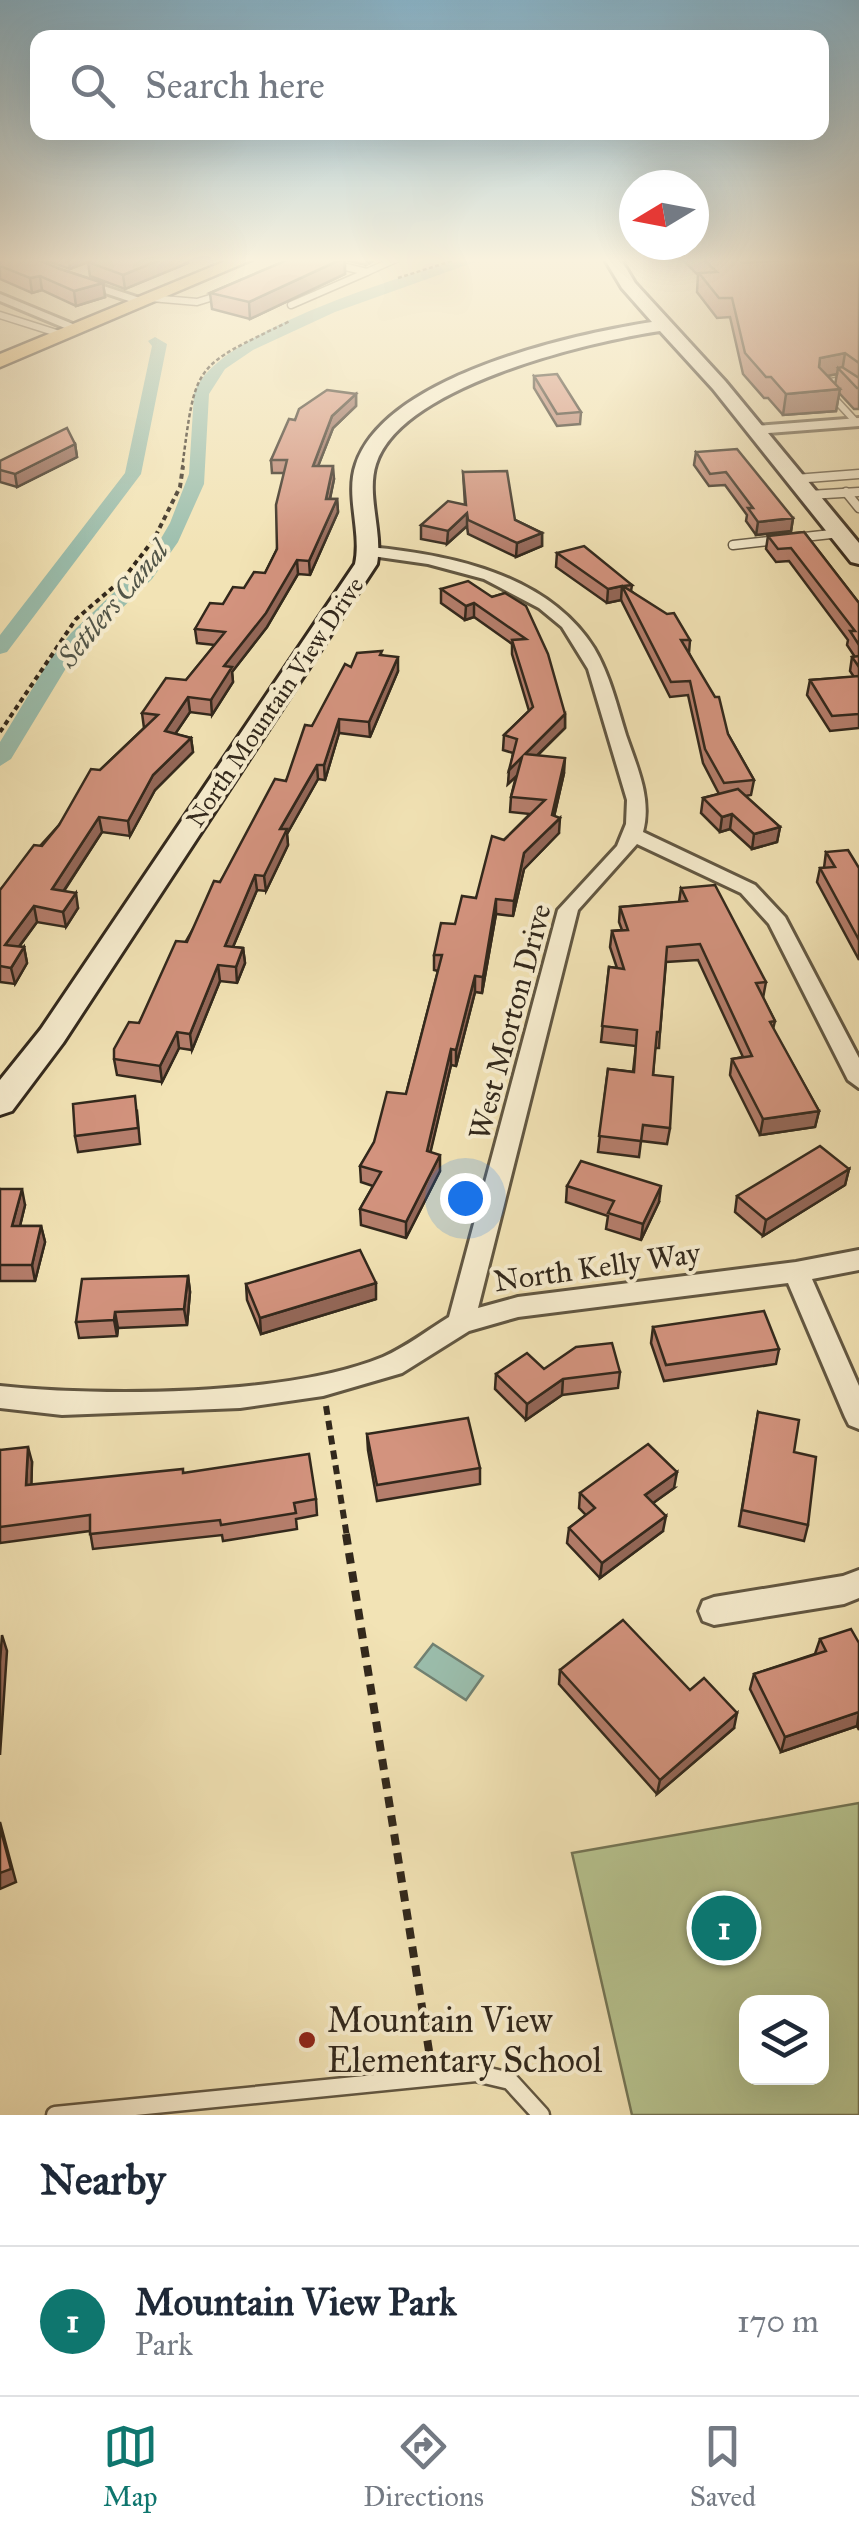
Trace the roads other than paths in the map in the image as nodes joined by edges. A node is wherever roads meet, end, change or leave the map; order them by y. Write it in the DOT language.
graph roads {
  1 [pos="536,357"];
  2 [pos="691,357"];
  3 [pos="859,395"];
  4 [pos="855,426"];
  5 [pos="755,430"];
  6 [pos="859,474"];
  7 [pos="802,487"];
  8 [pos="846,492"];
  9 [pos="859,492"];
  10 [pos="859,508"];
  11 [pos="840,534"];
  12 [pos="733,544"];
  13 [pos="370,552"];
  14 [pos="859,557"];
  15 [pos="632,835"];
  16 [pos="859,1080"];
  17 [pos="0,1103"];
  18 [pos="859,1260"];
  19 [pos="796,1272"];
  20 [pos="461,1323"];
  21 [pos="0,1397"];
  22 [pos="859,1417"];
  23 [pos="859,1584"];
  24 [pos="714,1611"];
  25 [pos="54,2115"];
  26 [pos="541,2115"];
  1 -- 13 [label="street, North Mountain View Drive"];
  2 -- 5 [label="street"];
  3 -- 4 [label="lane"];
  4 -- 5 [label="street"];
  5 -- 7 [label="street"];
  6 -- 7 [label="lane"];
  7 -- 8 [label="lane"];
  7 -- 11 [label="street"];
  8 -- 9 [label="lane"];
  8 -- 10 [label="lane"];
  11 -- 12 [label="lane"];
  11 -- 14 [label="street"];
  13 -- 15 [label="street"];
  13 -- 17 [label="street, North Mountain View Drive"];
  15 -- 16 [label="street"];
  15 -- 20 [label="street, West Morton Drive"];
  18 -- 19 [label="street, North Kelly Way"];
  19 -- 20 [label="street, North Kelly Way"];
  19 -- 22 [label="street"];
  20 -- 21 [label="street, North Kelly Way"];
  23 -- 24 [label="street"];
  25 -- 26 [label="lane"];
}
